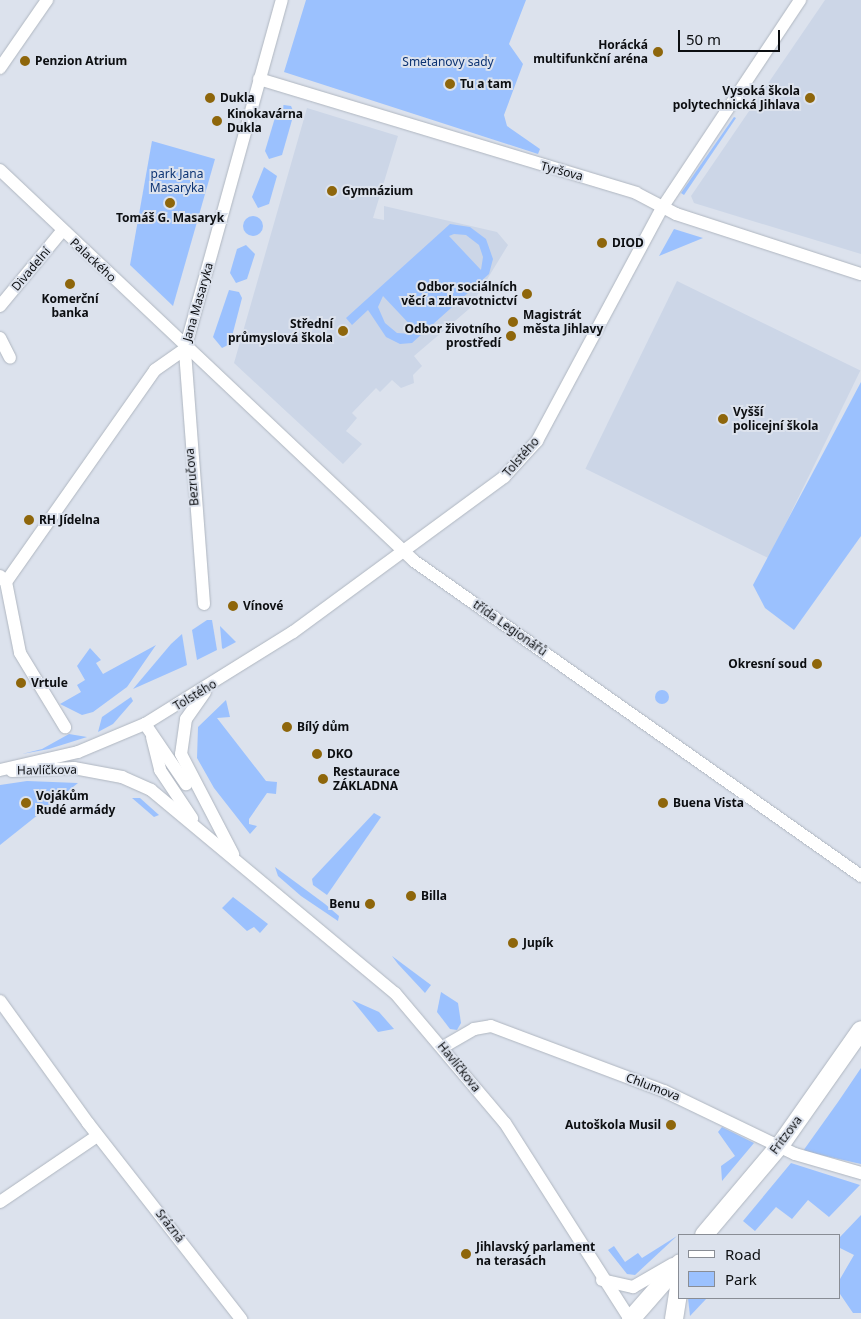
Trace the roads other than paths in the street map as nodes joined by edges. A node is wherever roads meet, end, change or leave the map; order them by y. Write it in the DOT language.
graph roads {
  1 [pos="47,0"];
  2 [pos="282,0"];
  3 [pos="800,0"];
  4 [pos="0,68"];
  5 [pos="259,78"];
  6 [pos="0,170"];
  7 [pos="662,208"];
  8 [pos="62,231"];
  9 [pos="861,274"];
  10 [pos="0,306"];
  11 [pos="0,338"];
  12 [pos="185,349"];
  13 [pos="10,358"];
  14 [pos="404,551"];
  15 [pos="3,579"];
  16 [pos="204,604"];
  17 [pos="212,685"];
  18 [pos="145,724"];
  19 [pos="65,727"];
  20 [pos="152,737"];
  21 [pos="0,770"];
  22 [pos="216,822"];
  23 [pos="198,828"];
  24 [pos="236,861"];
  25 [pos="861,876"];
  26 [pos="0,1001"];
  27 [pos="861,1030"];
  28 [pos="443,1047"];
  29 [pos="97,1136"];
  30 [pos="781,1144"];
  31 [pos="861,1174"];
  32 [pos="0,1202"];
  33 [pos="705,1234"];
  34 [pos="678,1263"];
  35 [pos="678,1264"];
  36 [pos="602,1280"];
  37 [pos="678,1293"];
  38 [pos="241,1319"];
  39 [pos="630,1319"];
  40 [pos="674,1319"];
  1 -- 4 [label="street"];
  2 -- 5 [label="street, Jana Masaryka"];
  3 -- 7 [label="street, Tolstého"];
  5 -- 7 [label="street, Tyršova"];
  5 -- 12 [label="street, Jana Masaryka"];
  6 -- 8 [label="street, Palackého"];
  7 -- 9 [label="street, Tyršova"];
  7 -- 14 [label="street, Tolstého"];
  8 -- 10 [label="street, Divadelní"];
  8 -- 12 [label="street, Palackého"];
  11 -- 13 [label="street"];
  12 -- 14 [label="street, třída Legionářů"];
  12 -- 15 [label="street, Jana Masaryka"];
  12 -- 16 [label="street, Bezručova"];
  14 -- 17 [label="street, Tolstého"];
  14 -- 25 [label="street, třída Legionářů"];
  15 -- 19 [label="street"];
  17 -- 18 [label="street, Tolstého"];
  17 -- 22 [label="street, Havlíčkova"];
  18 -- 20 [label="street, Havlíčkova"];
  18 -- 21 [label="street, Tolstého"];
  20 -- 22 [label="street, Havlíčkova"];
  20 -- 23 [label="street, Havlíčkova"];
  21 -- 23 [label="street, Havlíčkova"];
  22 -- 24 [label="street, Havlíčkova"];
  23 -- 24 [label="street, Havlíčkova"];
  24 -- 28 [label="street, Havlíčkova"];
  26 -- 29 [label="street, Srázná"];
  27 -- 30 [label="street, Fritzova"];
  28 -- 30 [label="street, Chlumova"];
  28 -- 36 [label="street, Havlíčkova"];
  29 -- 32 [label="street"];
  29 -- 38 [label="street, Srázná"];
  30 -- 31 [label="street, Chlumova"];
  30 -- 33 [label="street, Fritzova"];
  34 -- 36 [label="street"];
  35 -- 39 [label="street"];
  36 -- 39 [label="street, Havlíčkova"];
  37 -- 40 [label="street"];
}
